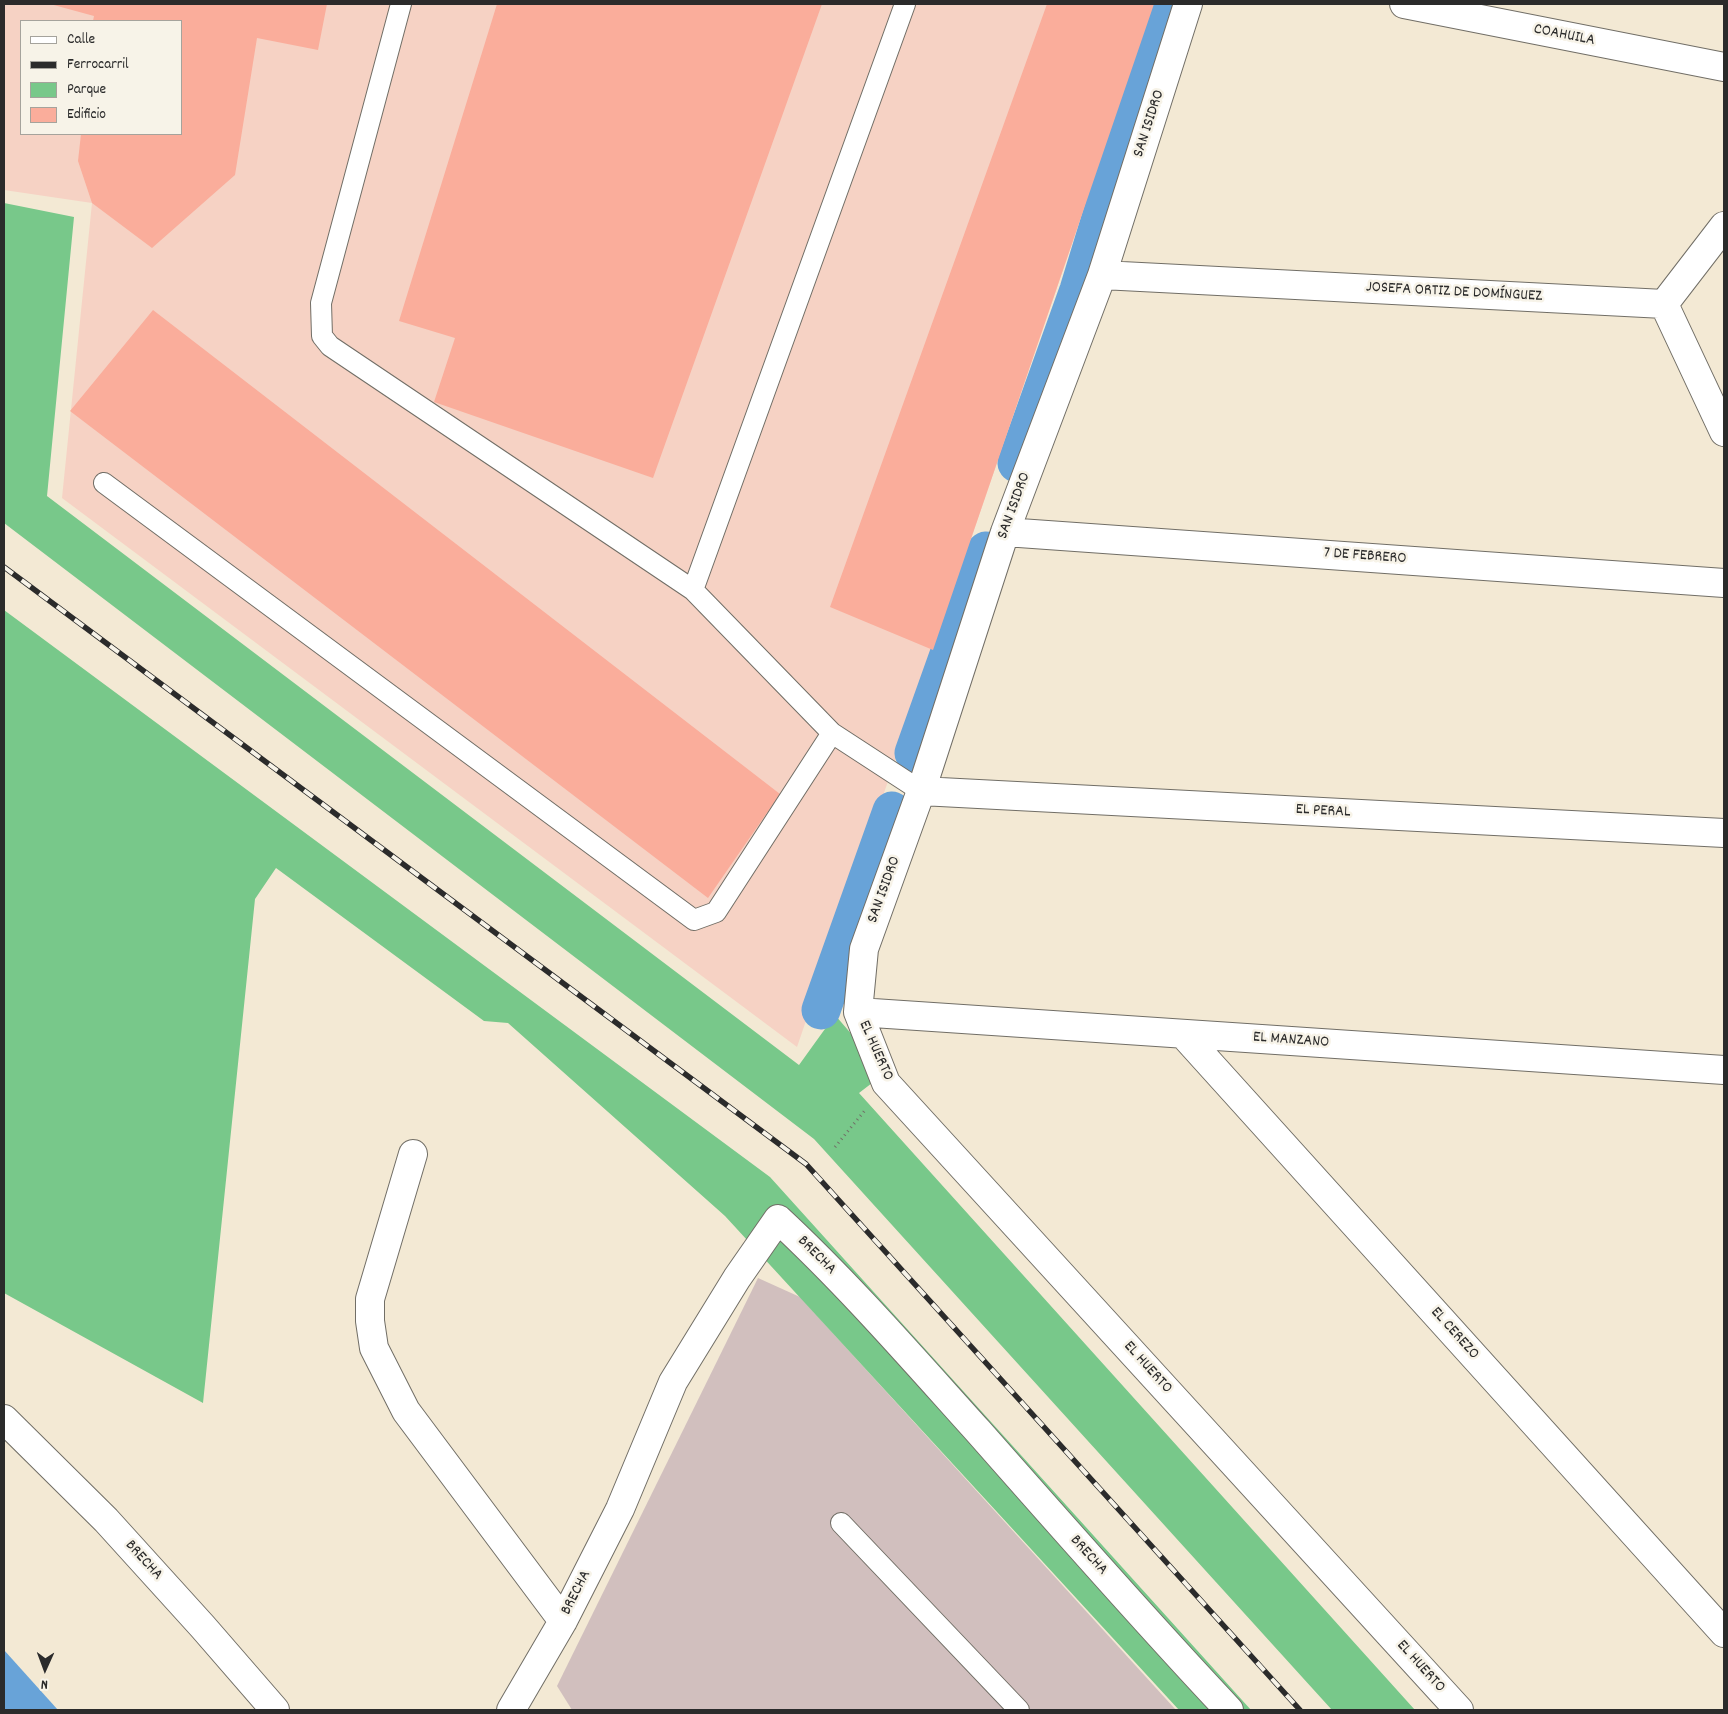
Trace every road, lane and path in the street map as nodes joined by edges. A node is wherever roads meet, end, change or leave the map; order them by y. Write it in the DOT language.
graph roads {
  1 [pos="401,4"];
  2 [pos="905,4"];
  3 [pos="1188,4"];
  4 [pos="1404,4"];
  5 [pos="1724,67"];
  6 [pos="1724,226"];
  7 [pos="1102,275"];
  8 [pos="1664,304"];
  9 [pos="1724,432"];
  10 [pos="104,484"];
  11 [pos="1005,532"];
  12 [pos="1724,583"];
  13 [pos="693,590"];
  14 [pos="832,733"];
  15 [pos="921,791"];
  16 [pos="1724,833"];
  17 [pos="858,1012"];
  18 [pos="1184,1034"];
  19 [pos="1724,1070"];
  20 [pos="886,1083"];
  21 [pos="835,1147"];
  22 [pos="413,1154"];
  23 [pos="4,1419"];
  24 [pos="841,1523"];
  25 [pos="563,1620"];
  26 [pos="1724,1633"];
  27 [pos="275,1710"];
  28 [pos="511,1710"];
  29 [pos="1019,1710"];
  30 [pos="1229,1710"];
  31 [pos="1459,1710"];
  1 -- 13 [label="lane"];
  2 -- 13 [label="lane"];
  3 -- 7 [label="street, SAN ISIDRO"];
  4 -- 5 [label="street, COAHUILA"];
  6 -- 8 [label="street"];
  7 -- 8 [label="street, JOSEFA ORTIZ DE DOMÍNGUEZ"];
  7 -- 11 [label="street, SAN ISIDRO"];
  8 -- 9 [label="street"];
  10 -- 14 [label="lane"];
  11 -- 12 [label="street, 7 DE FEBRERO"];
  11 -- 15 [label="street, SAN ISIDRO"];
  13 -- 14 [label="lane"];
  14 -- 15 [label="lane"];
  15 -- 16 [label="street, EL PERAL"];
  15 -- 17 [label="street, SAN ISIDRO"];
  17 -- 18 [label="street, EL MANZANO"];
  17 -- 20 [label="street, EL HUERTO"];
  18 -- 19 [label="street, EL MANZANO"];
  18 -- 26 [label="street, EL CEREZO"];
  20 -- 21 [label="path"];
  20 -- 31 [label="street, EL HUERTO"];
  22 -- 25 [label="street"];
  23 -- 27 [label="street, BRECHA"];
  24 -- 29 [label="lane"];
  25 -- 28 [label="street, BRECHA"];
  25 -- 30 [label="street, BRECHA"];
}
